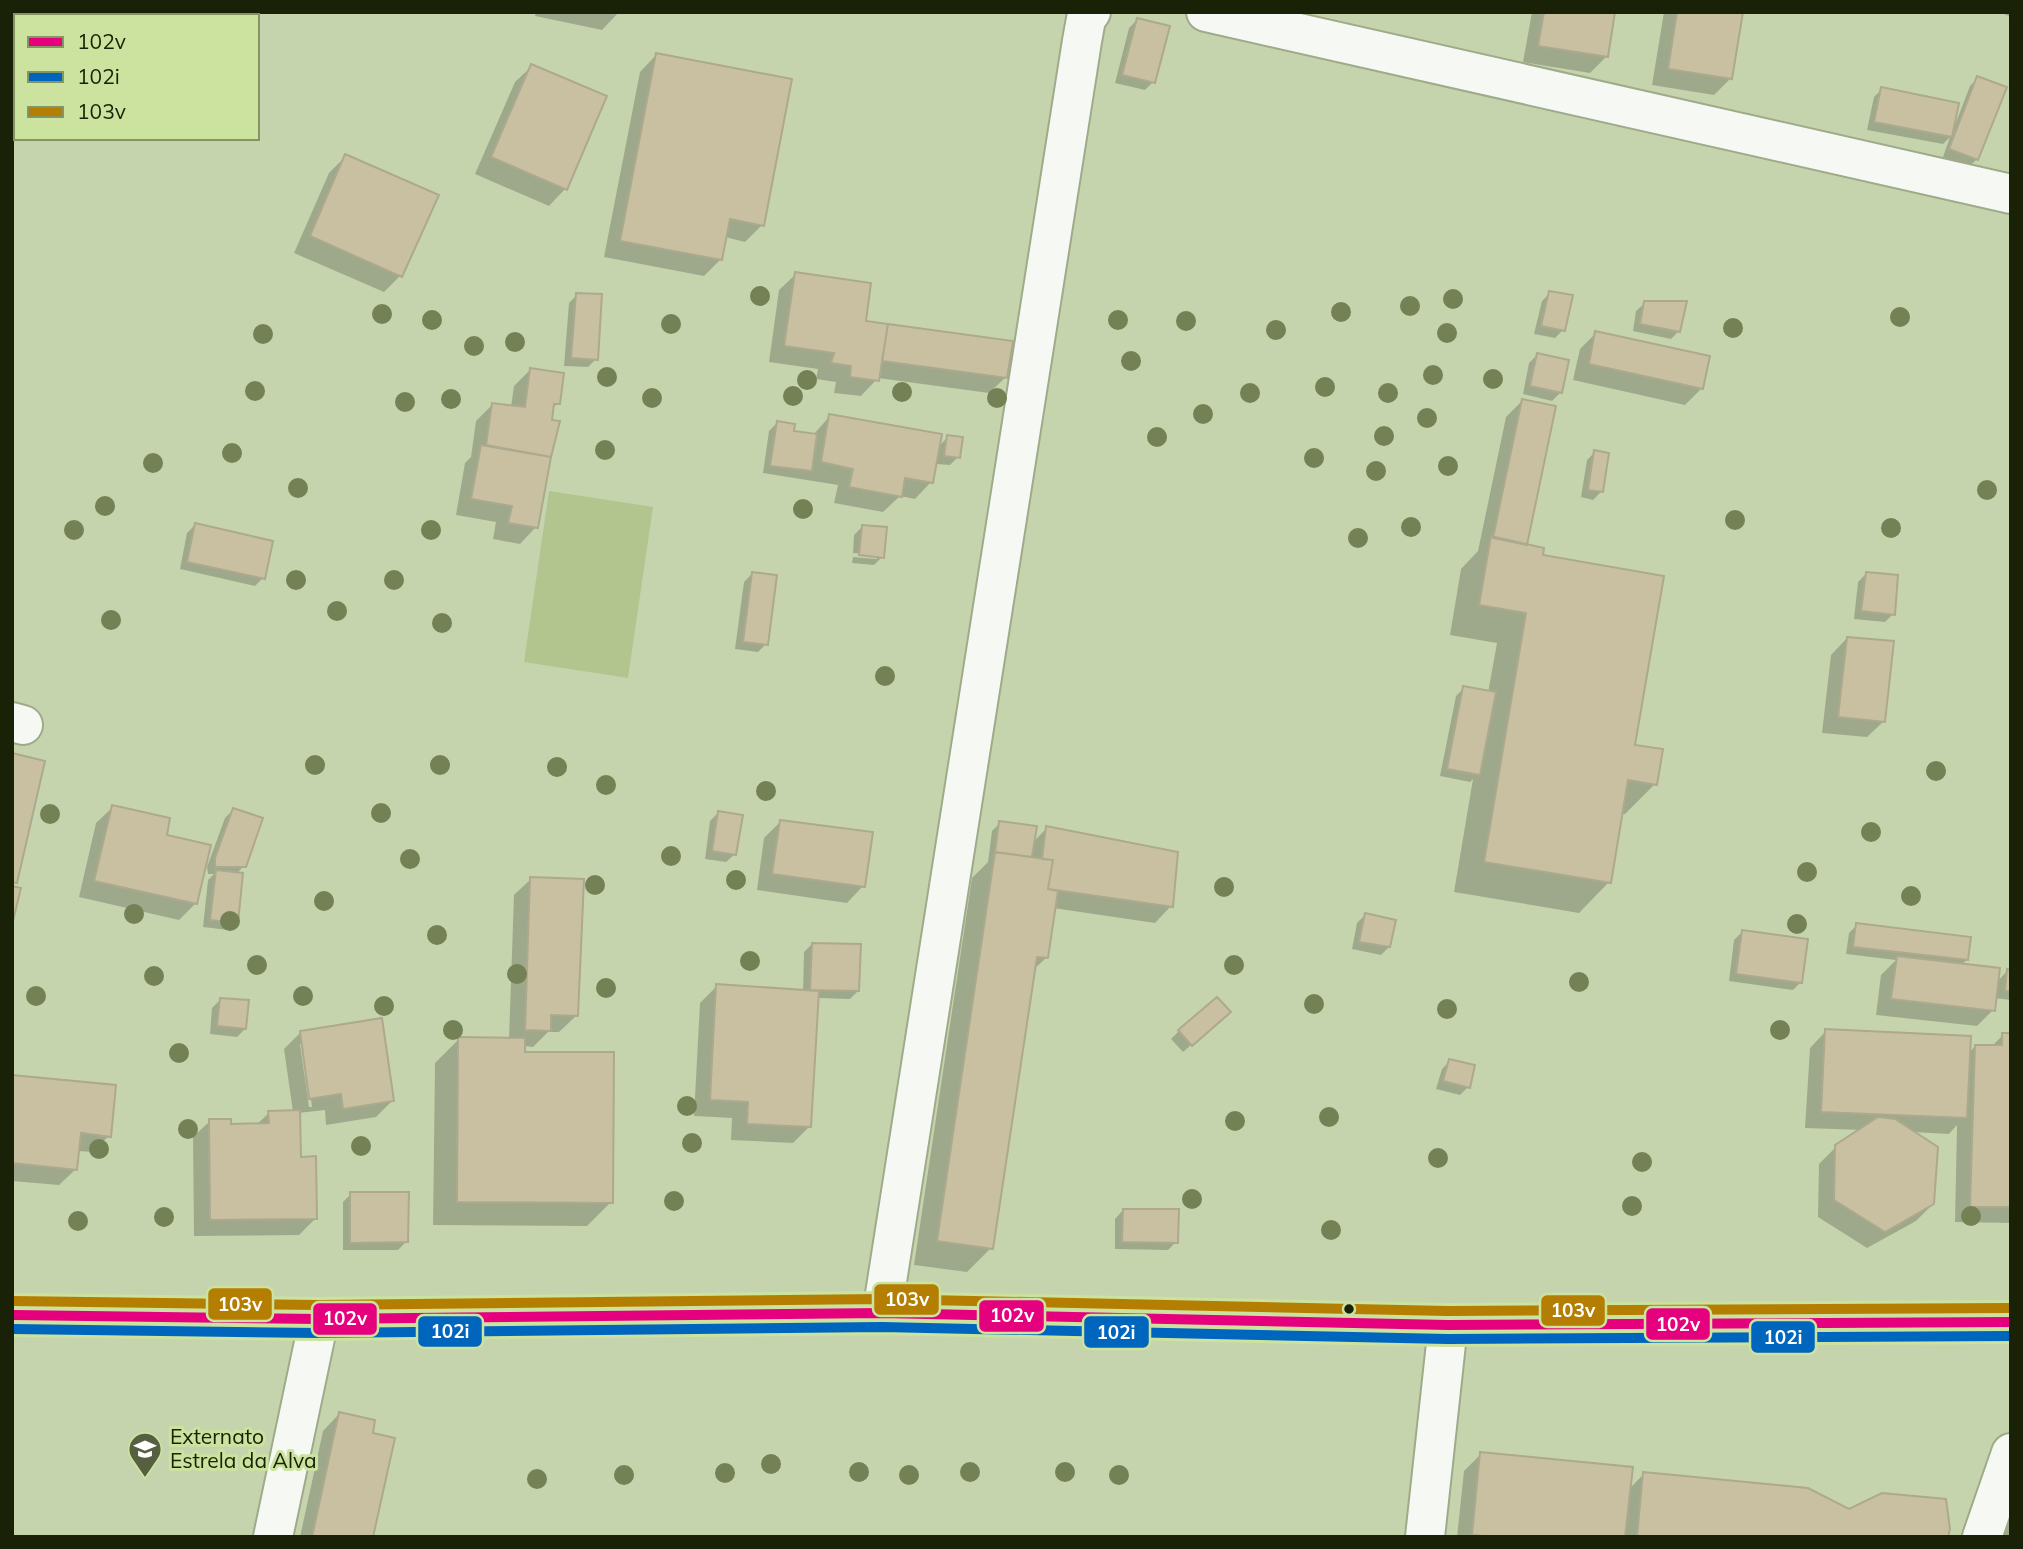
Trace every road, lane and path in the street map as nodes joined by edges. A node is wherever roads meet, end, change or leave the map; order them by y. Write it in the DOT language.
graph roads {
  1 [pos="1091,12"];
  2 [pos="1206,12"];
  3 [pos="2011,194"];
  4 [pos="882,1313"];
  5 [pos="12,1315"];
  6 [pos="319,1319"];
  7 [pos="2011,1322"];
  8 [pos="1448,1325"];
  9 [pos="2011,1453"];
  10 [pos="273,1537"];
  11 [pos="1426,1537"];
  12 [pos="1982,1537"];
  1 -- 4 [label="street"];
  2 -- 3 [label="street"];
  4 -- 6 [label="street"];
  4 -- 8 [label="street"];
  5 -- 6 [label="street"];
  6 -- 10 [label="street"];
  7 -- 8 [label="street"];
  8 -- 11 [label="street"];
  9 -- 12 [label="street"];
}
